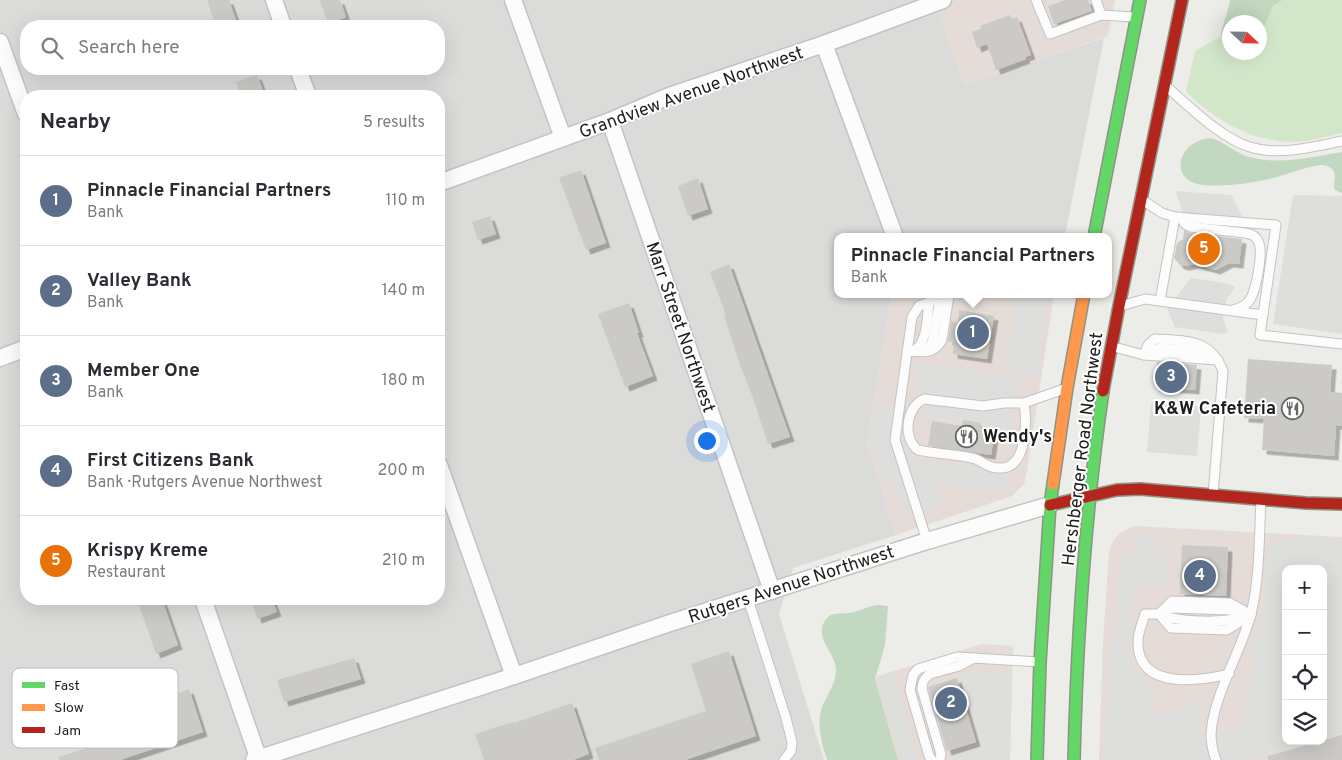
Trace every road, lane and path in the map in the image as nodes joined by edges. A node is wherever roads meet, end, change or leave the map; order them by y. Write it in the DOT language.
graph roads {
  1 [pos="274,0"];
  2 [pos="512,0"];
  3 [pos="943,0"];
  4 [pos="1036,0"];
  5 [pos="1096,0"];
  6 [pos="1140,0"];
  7 [pos="1182,0"];
  8 [pos="1101,15"];
  9 [pos="1136,18"];
  10 [pos="281,20"];
  11 [pos="0,42"];
  12 [pos="824,44"];
  13 [pos="300,75"];
  14 [pos="1164,86"];
  15 [pos="306,90"];
  16 [pos="20,97"];
  17 [pos="610,120"];
  18 [pos="562,138"];
  19 [pos="1342,141"];
  20 [pos="445,181"];
  21 [pos="1141,199"];
  22 [pos="1178,217"];
  23 [pos="894,233"];
  24 [pos="1095,233"];
  25 [pos="940,298"];
  26 [pos="949,298"];
  27 [pos="1083,298"];
  28 [pos="1160,300"];
  29 [pos="929,302"];
  30 [pos="1119,306"];
  31 [pos="1232,310"];
  32 [pos="1263,315"];
  33 [pos="1342,344"];
  34 [pos="1111,347"];
  35 [pos="20,350"];
  36 [pos="914,351"];
  37 [pos="1144,355"];
  38 [pos="0,358"];
  39 [pos="1218,360"];
  40 [pos="1067,388"];
  41 [pos="1024,402"];
  42 [pos="445,482"];
  43 [pos="1213,495"];
  44 [pos="1091,496"];
  45 [pos="1261,499"];
  46 [pos="1342,504"];
  47 [pos="1050,505"];
  48 [pos="927,541"];
  49 [pos="772,591"];
  50 [pos="748,599"];
  51 [pos="205,605"];
  52 [pos="1159,614"];
  53 [pos="1251,615"];
  54 [pos="974,658"];
  55 [pos="1040,662"];
  56 [pos="1229,674"];
  57 [pos="514,676"];
  58 [pos="258,760"];
  59 [pos="784,760"];
  60 [pos="932,760"];
  61 [pos="940,760"];
  62 [pos="1037,760"];
  63 [pos="1074,760"];
  64 [pos="1216,760"];
  1 -- 10 [label="street"];
  2 -- 18 [label="street"];
  3 -- 12 [label="street, Grandview Avenue Northwest"];
  4 -- 8 [label="lane"];
  5 -- 8 [label="lane"];
  6 -- 9 [label="main road"];
  7 -- 14 [label="main road, Hershberger Road Northwest"];
  8 -- 9 [label="lane"];
  9 -- 24 [label="main road"];
  11 -- 16 [label="street"];
  12 -- 17 [label="street, Grandview Avenue Northwest"];
  12 -- 23 [label="street"];
  13 -- 15 [label="street"];
  14 -- 19 [label="lane"];
  14 -- 21 [label="main road, Hershberger Road Northwest"];
  17 -- 18 [label="street, Grandview Avenue Northwest"];
  17 -- 49 [label="street, Marr Street Northwest"];
  18 -- 20 [label="street, Grandview Avenue Northwest"];
  21 -- 22 [label="lane"];
  21 -- 30 [label="main road, Hershberger Road Northwest"];
  22 -- 28 [label="lane"];
  22 -- 31 [label="lane"];
  22 -- 32 [label="lane"];
  25 -- 29 [label="lane"];
  25 -- 36 [label="lane"];
  26 -- 36 [label="lane"];
  27 -- 40 [label="main road, Hershberger Road Northwest"];
  28 -- 30 [label="lane"];
  28 -- 31 [label="lane"];
  29 -- 36 [label="lane"];
  29 -- 36 [label="lane"];
  30 -- 34 [label="main road, Hershberger Road Northwest"];
  31 -- 32 [label="lane"];
  32 -- 33 [label="lane"];
  34 -- 37 [label="lane"];
  34 -- 44 [label="main road, Hershberger Road Northwest"];
  35 -- 38 [label="street"];
  36 -- 48 [label="lane"];
  37 -- 39 [label="lane"];
  37 -- 39 [label="lane"];
  39 -- 43 [label="lane"];
  40 -- 41 [label="lane"];
  40 -- 47 [label="main road, Hershberger Road Northwest"];
  41 -- 41 [label="lane"];
  42 -- 57 [label="street"];
  43 -- 44 [label="main road, Rutgers Avenue Northwest"];
  43 -- 45 [label="main road, Rutgers Avenue Northwest"];
  44 -- 47 [label="main road, Rutgers Avenue Northwest"];
  44 -- 63 [label="main road, Hershberger Road Northwest"];
  45 -- 46 [label="main road, Rutgers Avenue Northwest"];
  45 -- 53 [label="lane"];
  47 -- 48 [label="street, Rutgers Avenue Northwest"];
  47 -- 55 [label="main road, Hershberger Road Northwest"];
  48 -- 49 [label="street, Rutgers Avenue Northwest"];
  49 -- 50 [label="street, Rutgers Avenue Northwest"];
  50 -- 57 [label="street, Rutgers Avenue Northwest"];
  50 -- 59 [label="lane"];
  51 -- 58 [label="street"];
  52 -- 53 [label="lane"];
  52 -- 53 [label="lane"];
  52 -- 56 [label="lane"];
  53 -- 56 [label="lane"];
  54 -- 55 [label="lane"];
  54 -- 60 [label="lane"];
  54 -- 61 [label="lane"];
  55 -- 62 [label="main road, Hershberger Road Northwest"];
  56 -- 64 [label="lane"];
  57 -- 58 [label="street, Rutgers Avenue Northwest"];
}
